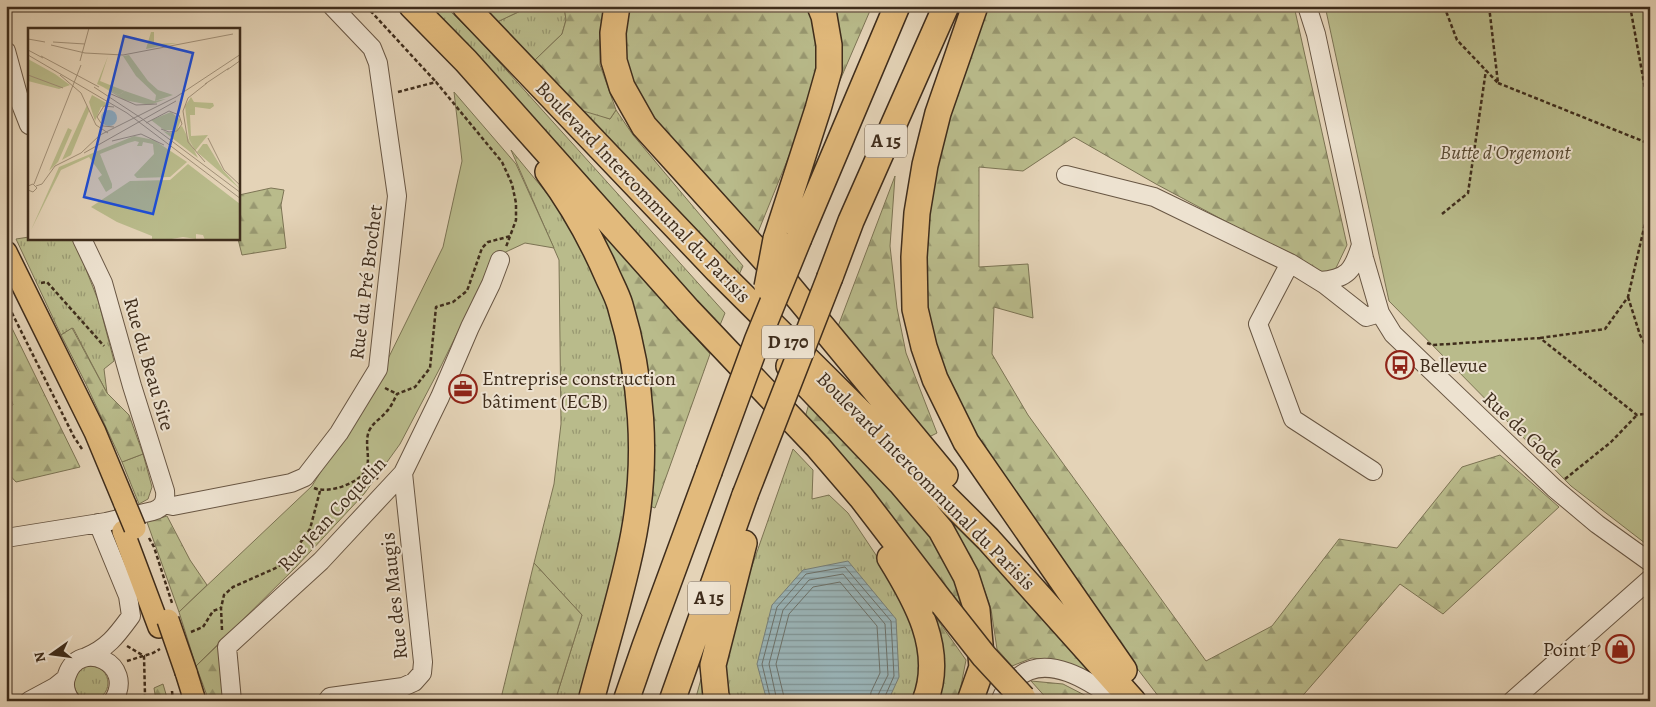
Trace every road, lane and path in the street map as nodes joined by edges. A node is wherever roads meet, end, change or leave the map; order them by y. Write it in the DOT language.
graph roads {
  1 [pos="332,6"];
  2 [pos="366,6"];
  3 [pos="404,6"];
  4 [pos="412,6"];
  5 [pos="465,6"];
  6 [pos="617,6"];
  7 [pos="820,6"];
  8 [pos="897,6"];
  9 [pos="946,6"];
  10 [pos="975,6"];
  11 [pos="1307,6"];
  12 [pos="1445,6"];
  13 [pos="1489,6"];
  14 [pos="1630,6"];
  15 [pos="483,26"];
  16 [pos="6,51"];
  17 [pos="1486,70"];
  18 [pos="436,82"];
  19 [pos="1498,83"];
  20 [pos="383,93"];
  21 [pos="1650,116"];
  22 [pos="28,122"];
  23 [pos="1650,144"];
  24 [pos="1066,175"];
  25 [pos="1650,202"];
  26 [pos="1442,214"];
  27 [pos="510,236"];
  28 [pos="787,238"];
  29 [pos="82,240"];
  30 [pos="1361,245"];
  31 [pos="6,252"];
  32 [pos="500,260"];
  33 [pos="1290,264"];
  34 [pos="6,278"];
  35 [pos="1320,281"];
  36 [pos="34,284"];
  37 [pos="1628,297"];
  38 [pos="6,301"];
  39 [pos="688,310"];
  40 [pos="1380,313"];
  41 [pos="1540,338"];
  42 [pos="1425,343"];
  43 [pos="1650,354"];
  44 [pos="124,357"];
  45 [pos="1650,413"];
  46 [pos="1637,415"];
  47 [pos="86,456"];
  48 [pos="1373,471"];
  49 [pos="402,473"];
  50 [pos="305,477"];
  51 [pos="1554,488"];
  52 [pos="320,491"];
  53 [pos="745,495"];
  54 [pos="163,504"];
  55 [pos="120,506"];
  56 [pos="98,523"];
  57 [pos="135,530"];
  58 [pos="6,538"];
  59 [pos="1650,562"];
  60 [pos="1650,579"];
  61 [pos="167,617"];
  62 [pos="227,647"];
  63 [pos="144,656"];
  64 [pos="86,657"];
  65 [pos="1094,657"];
  66 [pos="181,675"];
  67 [pos="65,679"];
  68 [pos="116,693"];
  69 [pos="1017,700"];
  70 [pos="29,701"];
  71 [pos="71,701"];
  72 [pos="130,701"];
  73 [pos="140,701"];
  74 [pos="183,701"];
  75 [pos="195,701"];
  76 [pos="232,701"];
  77 [pos="327,701"];
  78 [pos="590,701"];
  79 [pos="626,701"];
  80 [pos="672,701"];
  81 [pos="718,701"];
  82 [pos="925,701"];
  83 [pos="970,701"];
  84 [pos="1118,701"];
  85 [pos="1133,701"];
  86 [pos="1146,701"];
  87 [pos="1512,701"];
  1 -- 20 [label="street, Rue du Pré Brochet"];
  2 -- 18 [label="path"];
  3 -- 78 [label="highway"];
  4 -- 39 [label="highway, Boulevard Intercommunal du Parisis / D 170"];
  5 -- 15 [label="highway, Boulevard Intercommunal du Parisis / D 170"];
  6 -- 65 [label="highway"];
  7 -- 28 [label="highway"];
  8 -- 28 [label="highway, A 15"];
  9 -- 53 [label="highway, A 15, bridge"];
  10 -- 86 [label="highway"];
  11 -- 30 [label="street, Rue de Gode"];
  12 -- 17 [label="path"];
  13 -- 19 [label="path"];
  14 -- 21 [label="path"];
  15 -- 65 [label="highway, Boulevard Intercommunal du Parisis / D 170"];
  15 -- 83 [label="highway"];
  16 -- 22 [label="street"];
  17 -- 19 [label="path"];
  17 -- 26 [label="path"];
  18 -- 20 [label="path"];
  18 -- 27 [label="path"];
  19 -- 23 [label="path"];
  20 -- 50 [label="street, Rue du Pré Brochet"];
  24 -- 33 [label="street"];
  25 -- 37 [label="path"];
  27 -- 32 [label="path"];
  27 -- 52 [label="path"];
  28 -- 79 [label="highway, A 15, bridge"];
  29 -- 44 [label="street, Rue du Beau Site"];
  30 -- 35 [label="street"];
  30 -- 40 [label="street, Rue de Gode"];
  31 -- 55 [label="main road"];
  32 -- 49 [label="street, Rue Jean Coquelin"];
  33 -- 35 [label="street"];
  33 -- 48 [label="street"];
  34 -- 55 [label="main road"];
  35 -- 40 [label="street"];
  36 -- 44 [label="path"];
  37 -- 41 [label="path"];
  37 -- 43 [label="path"];
  38 -- 47 [label="path"];
  39 -- 69 [label="highway, Boulevard Intercommunal du Parisis / D 170, bridge"];
  39 -- 82 [label="highway"];
  40 -- 51 [label="street, Rue de Gode"];
  41 -- 42 [label="path"];
  41 -- 46 [label="path"];
  44 -- 54 [label="street, Rue du Beau Site"];
  45 -- 46 [label="path"];
  46 -- 51 [label="path"];
  49 -- 62 [label="street, Rue Jean Coquelin"];
  49 -- 77 [label="street, Rue des Maugis"];
  50 -- 52 [label="path"];
  50 -- 54 [label="street"];
  51 -- 59 [label="street, Rue de Gode"];
  52 -- 62 [label="path"];
  53 -- 80 [label="highway, A 15"];
  53 -- 81 [label="highway"];
  54 -- 56 [label="street"];
  55 -- 57 [label="main road, bridge"];
  56 -- 58 [label="street"];
  56 -- 64 [label="street"];
  57 -- 61 [label="main road"];
  57 -- 61 [label="path"];
  60 -- 87 [label="street"];
  61 -- 66 [label="main road, bridge"];
  62 -- 76 [label="street"];
  63 -- 73 [label="path"];
  64 -- 67 [label="street"];
  64 -- 68 [label="street"];
  65 -- 85 [label="highway, Boulevard Intercommunal du Parisis / D 170"];
  66 -- 74 [label="main road"];
  66 -- 75 [label="main road"];
  67 -- 70 [label="street"];
  67 -- 71 [label="street"];
  68 -- 72 [label="street"];
  69 -- 84 [label="street"];
}
